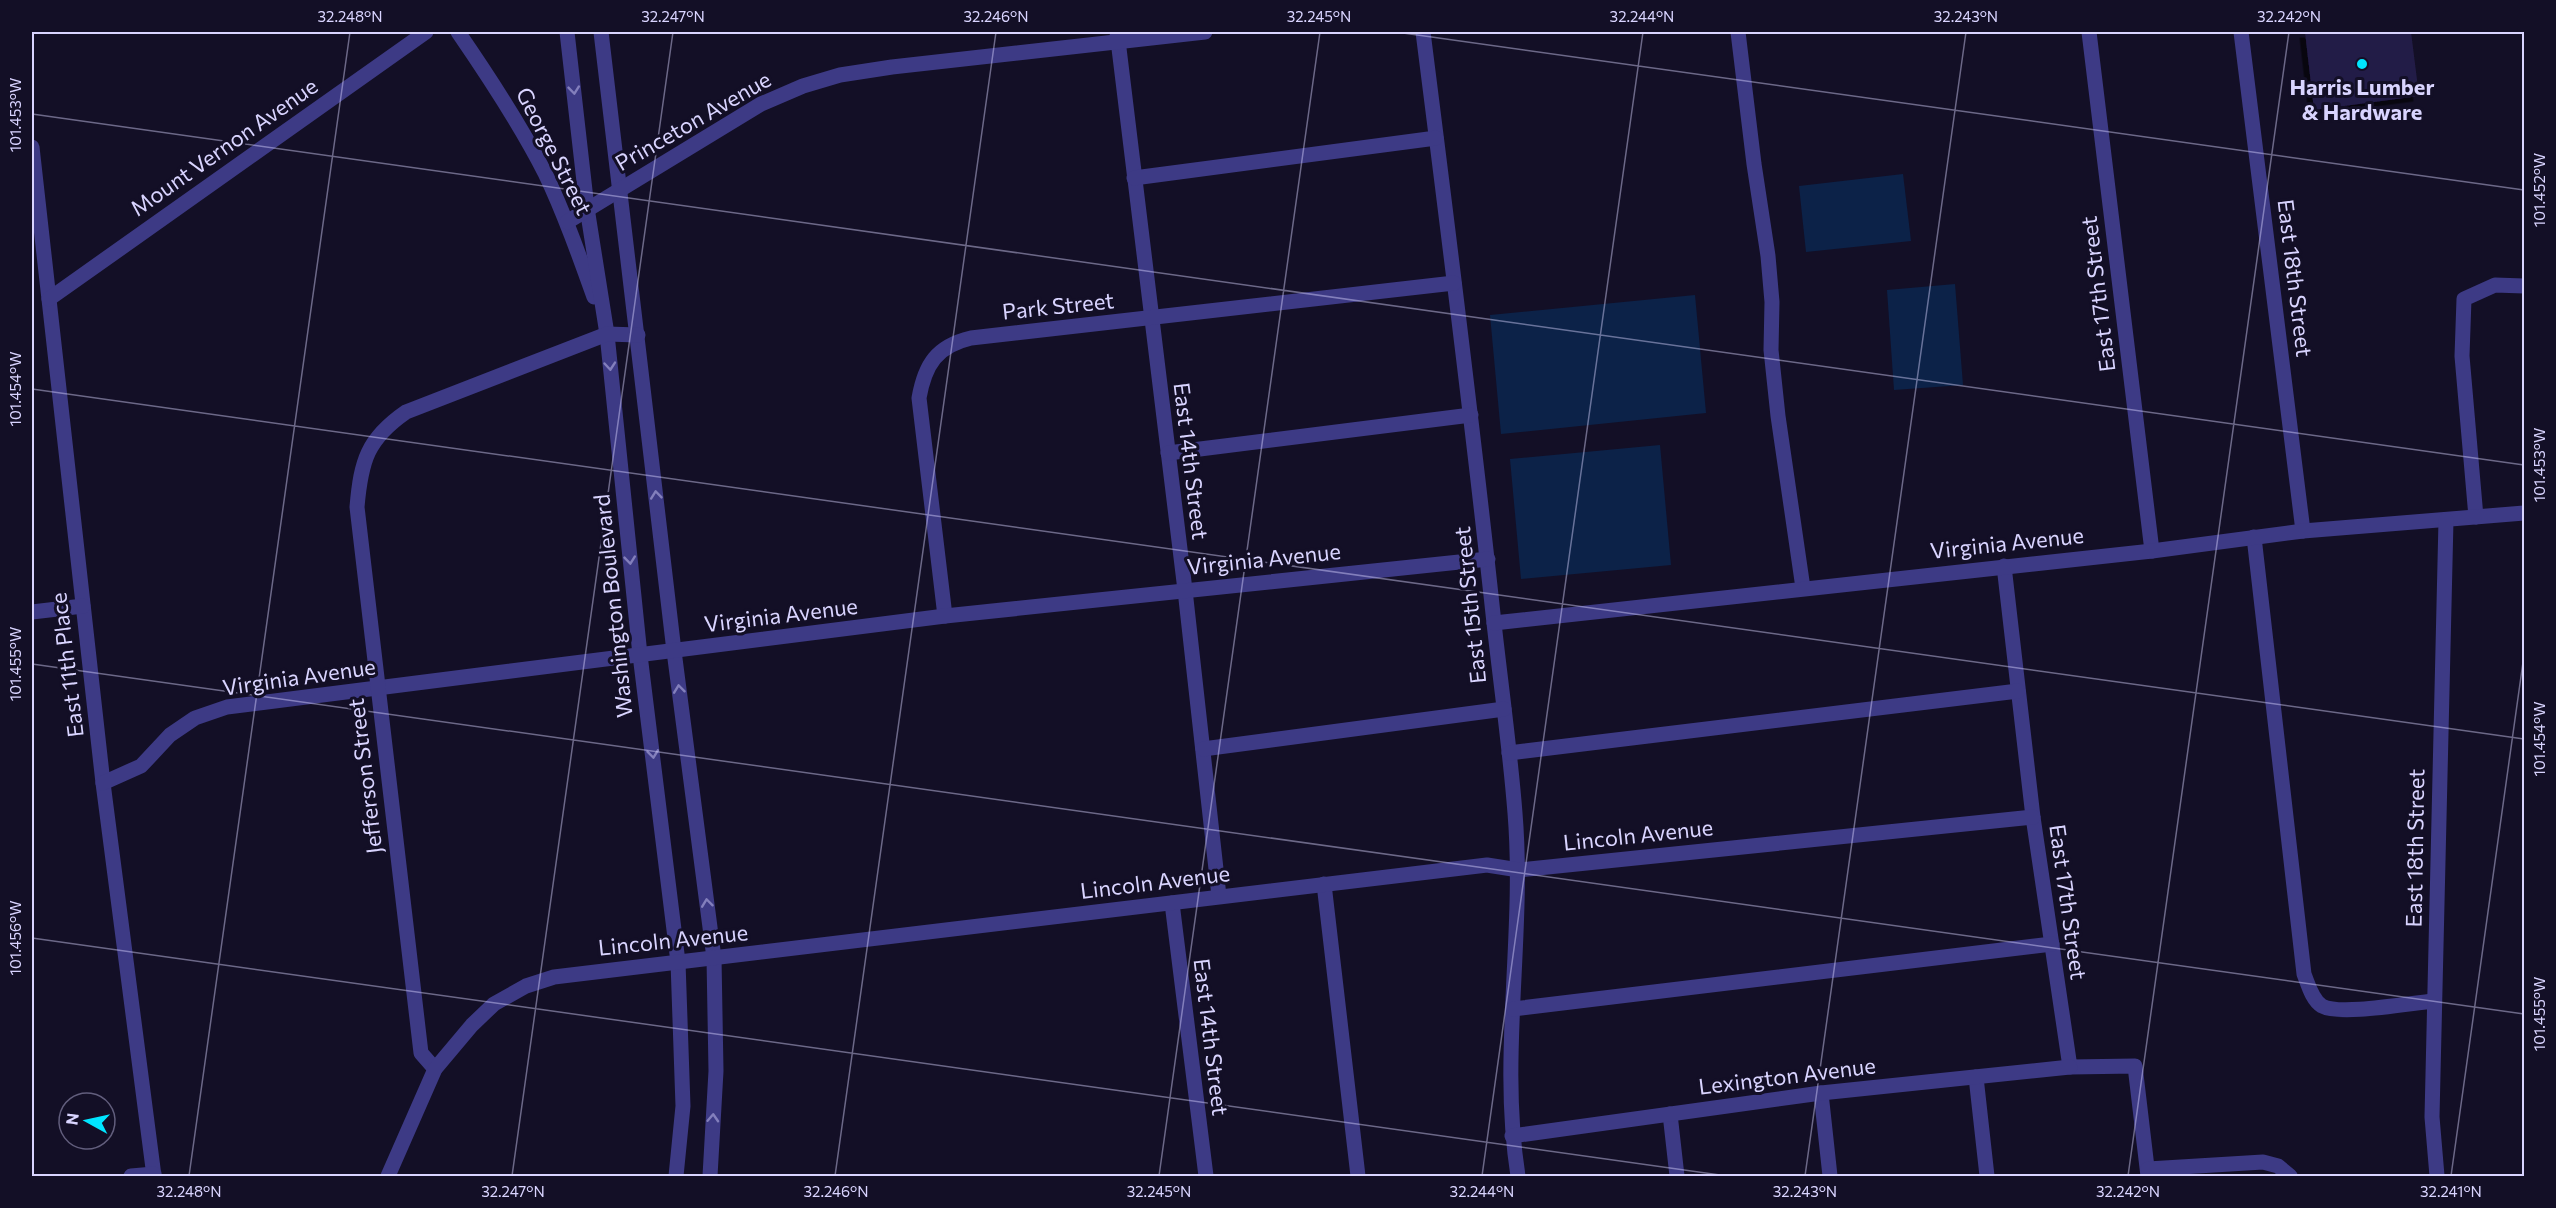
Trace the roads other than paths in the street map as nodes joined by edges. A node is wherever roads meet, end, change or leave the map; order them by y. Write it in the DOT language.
graph roads {
  1 [pos="426,32"];
  2 [pos="458,32"];
  3 [pos="567,32"];
  4 [pos="601,32"];
  5 [pos="1205,32"];
  6 [pos="1423,32"];
  7 [pos="1738,32"];
  8 [pos="2089,32"];
  9 [pos="2241,32"];
  10 [pos="1117,36"];
  11 [pos="1436,138"];
  12 [pos="32,147"];
  13 [pos="1134,178"];
  14 [pos="621,188"];
  15 [pos="587,208"];
  16 [pos="567,222"];
  17 [pos="1454,283"];
  18 [pos="2524,286"];
  19 [pos="49,299"];
  20 [pos="1150,318"];
  21 [pos="607,334"];
  22 [pos="638,335"];
  23 [pos="1471,415"];
  24 [pos="1168,453"];
  25 [pos="2524,513"];
  26 [pos="2476,518"];
  27 [pos="2446,520"];
  28 [pos="2303,531"];
  29 [pos="2254,537"];
  30 [pos="2152,551"];
  31 [pos="1488,559"];
  32 [pos="2004,566"];
  33 [pos="1803,588"];
  34 [pos="1185,590"];
  35 [pos="82,606"];
  36 [pos="32,612"];
  37 [pos="945,616"];
  38 [pos="1494,623"];
  39 [pos="674,651"];
  40 [pos="640,655"];
  41 [pos="377,689"];
  42 [pos="2019,691"];
  43 [pos="1504,709"];
  44 [pos="1203,749"];
  45 [pos="1509,753"];
  46 [pos="103,783"];
  47 [pos="2032,817"];
  48 [pos="1519,870"];
  49 [pos="1324,884"];
  50 [pos="1219,896"];
  51 [pos="1172,903"];
  52 [pos="2052,944"];
  53 [pos="714,958"];
  54 [pos="678,962"];
  55 [pos="2434,1001"];
  56 [pos="1513,1009"];
  57 [pos="2070,1067"];
  58 [pos="435,1069"];
  59 [pos="1976,1077"];
  60 [pos="1821,1093"];
  61 [pos="1670,1114"];
  62 [pos="1512,1136"];
  63 [pos="2148,1173"];
  64 [pos="154,1175"];
  65 [pos="131,1176"];
  66 [pos="388,1176"];
  67 [pos="676,1176"];
  68 [pos="710,1176"];
  69 [pos="1206,1176"];
  70 [pos="1358,1176"];
  71 [pos="1518,1176"];
  72 [pos="1677,1176"];
  73 [pos="1830,1176"];
  74 [pos="1987,1176"];
  75 [pos="2290,1176"];
  76 [pos="2437,1176"];
  1 -- 19 [label="street, Mount Vernon Avenue"];
  2 -- 16 [label="street, George Street"];
  3 -- 15 [label="street, Washington Boulevard, one-way"];
  4 -- 14 [label="street"];
  5 -- 10 [label="street, Princeton Avenue"];
  6 -- 11 [label="street, East 15th Street"];
  7 -- 33 [label="street"];
  8 -- 30 [label="street, East 17th Street"];
  9 -- 28 [label="street, East 18th Street"];
  10 -- 13 [label="street, East 14th Street"];
  10 -- 14 [label="street, Princeton Avenue"];
  11 -- 13 [label="street"];
  11 -- 17 [label="street, East 15th Street"];
  12 -- 19 [label="street, East 11th Place"];
  13 -- 20 [label="street, East 14th Street"];
  14 -- 15 [label="street, Princeton Avenue"];
  14 -- 22 [label="street"];
  15 -- 16 [label="street, Princeton Avenue"];
  15 -- 21 [label="street, Washington Boulevard"];
  16 -- 21 [label="street, George Street"];
  17 -- 20 [label="street, Park Street"];
  17 -- 23 [label="street, East 15th Street"];
  18 -- 26 [label="street"];
  19 -- 35 [label="street, East 11th Place"];
  20 -- 24 [label="street, East 14th Street"];
  20 -- 37 [label="street, Park Street"];
  21 -- 22 [label="street, Jefferson Street"];
  21 -- 40 [label="street, Washington Boulevard, one-way"];
  21 -- 41 [label="street, Jefferson Street"];
  39 -- 22 [label="street, one-way"];
  23 -- 24 [label="street"];
  23 -- 31 [label="street, East 15th Street"];
  24 -- 34 [label="street, East 14th Street"];
  25 -- 26 [label="street, Virginia Avenue"];
  26 -- 27 [label="street, Virginia Avenue"];
  27 -- 28 [label="street, Virginia Avenue"];
  27 -- 55 [label="street, East 18th Street"];
  28 -- 29 [label="street, Virginia Avenue"];
  29 -- 30 [label="street, Virginia Avenue"];
  29 -- 55 [label="street"];
  30 -- 32 [label="street, Virginia Avenue"];
  31 -- 34 [label="street, Virginia Avenue"];
  31 -- 38 [label="street, East 15th Street"];
  32 -- 33 [label="street, Virginia Avenue"];
  32 -- 42 [label="street, East 17th Street"];
  33 -- 38 [label="street, Virginia Avenue"];
  34 -- 37 [label="street, Virginia Avenue"];
  34 -- 44 [label="street, East 14th Street"];
  35 -- 36 [label="street"];
  35 -- 46 [label="street, East 11th Place"];
  37 -- 39 [label="street, Virginia Avenue"];
  38 -- 43 [label="street, East 15th Street"];
  39 -- 40 [label="street, Virginia Avenue"];
  53 -- 39 [label="street, one-way"];
  40 -- 41 [label="street, Virginia Avenue"];
  40 -- 54 [label="street, Washington Boulevard, one-way"];
  41 -- 46 [label="street, Virginia Avenue"];
  41 -- 58 [label="street, Jefferson Street"];
  42 -- 45 [label="street"];
  42 -- 47 [label="street, East 17th Street"];
  43 -- 44 [label="street"];
  43 -- 45 [label="street, East 15th Street"];
  44 -- 50 [label="street, East 14th Street"];
  45 -- 48 [label="street, East 15th Street"];
  46 -- 64 [label="street, East 11th Place"];
  47 -- 48 [label="street, Lincoln Avenue"];
  47 -- 52 [label="street, East 17th Street"];
  48 -- 49 [label="street, Lincoln Avenue"];
  48 -- 56 [label="street, East 15th Street"];
  49 -- 50 [label="street, Lincoln Avenue"];
  49 -- 70 [label="street"];
  50 -- 51 [label="street, Lincoln Avenue"];
  51 -- 53 [label="street, Lincoln Avenue"];
  51 -- 69 [label="street, East 14th Street"];
  52 -- 56 [label="street"];
  52 -- 57 [label="street, East 17th Street"];
  53 -- 54 [label="street, Lincoln Avenue"];
  68 -- 53 [label="street, one-way"];
  54 -- 58 [label="street, Lincoln Avenue"];
  54 -- 67 [label="street, Washington Boulevard"];
  55 -- 76 [label="street, East 18th Street"];
  56 -- 62 [label="street, East 15th Street"];
  57 -- 59 [label="street, Lexington Avenue"];
  57 -- 63 [label="street"];
  58 -- 66 [label="street, Lincoln Avenue"];
  59 -- 60 [label="street, Lexington Avenue"];
  59 -- 74 [label="street"];
  60 -- 61 [label="street, Lexington Avenue"];
  60 -- 73 [label="street"];
  61 -- 62 [label="street, Lexington Avenue"];
  61 -- 72 [label="street"];
  62 -- 71 [label="street, East 15th Street"];
  63 -- 75 [label="street"];
  64 -- 65 [label="street"];
}
